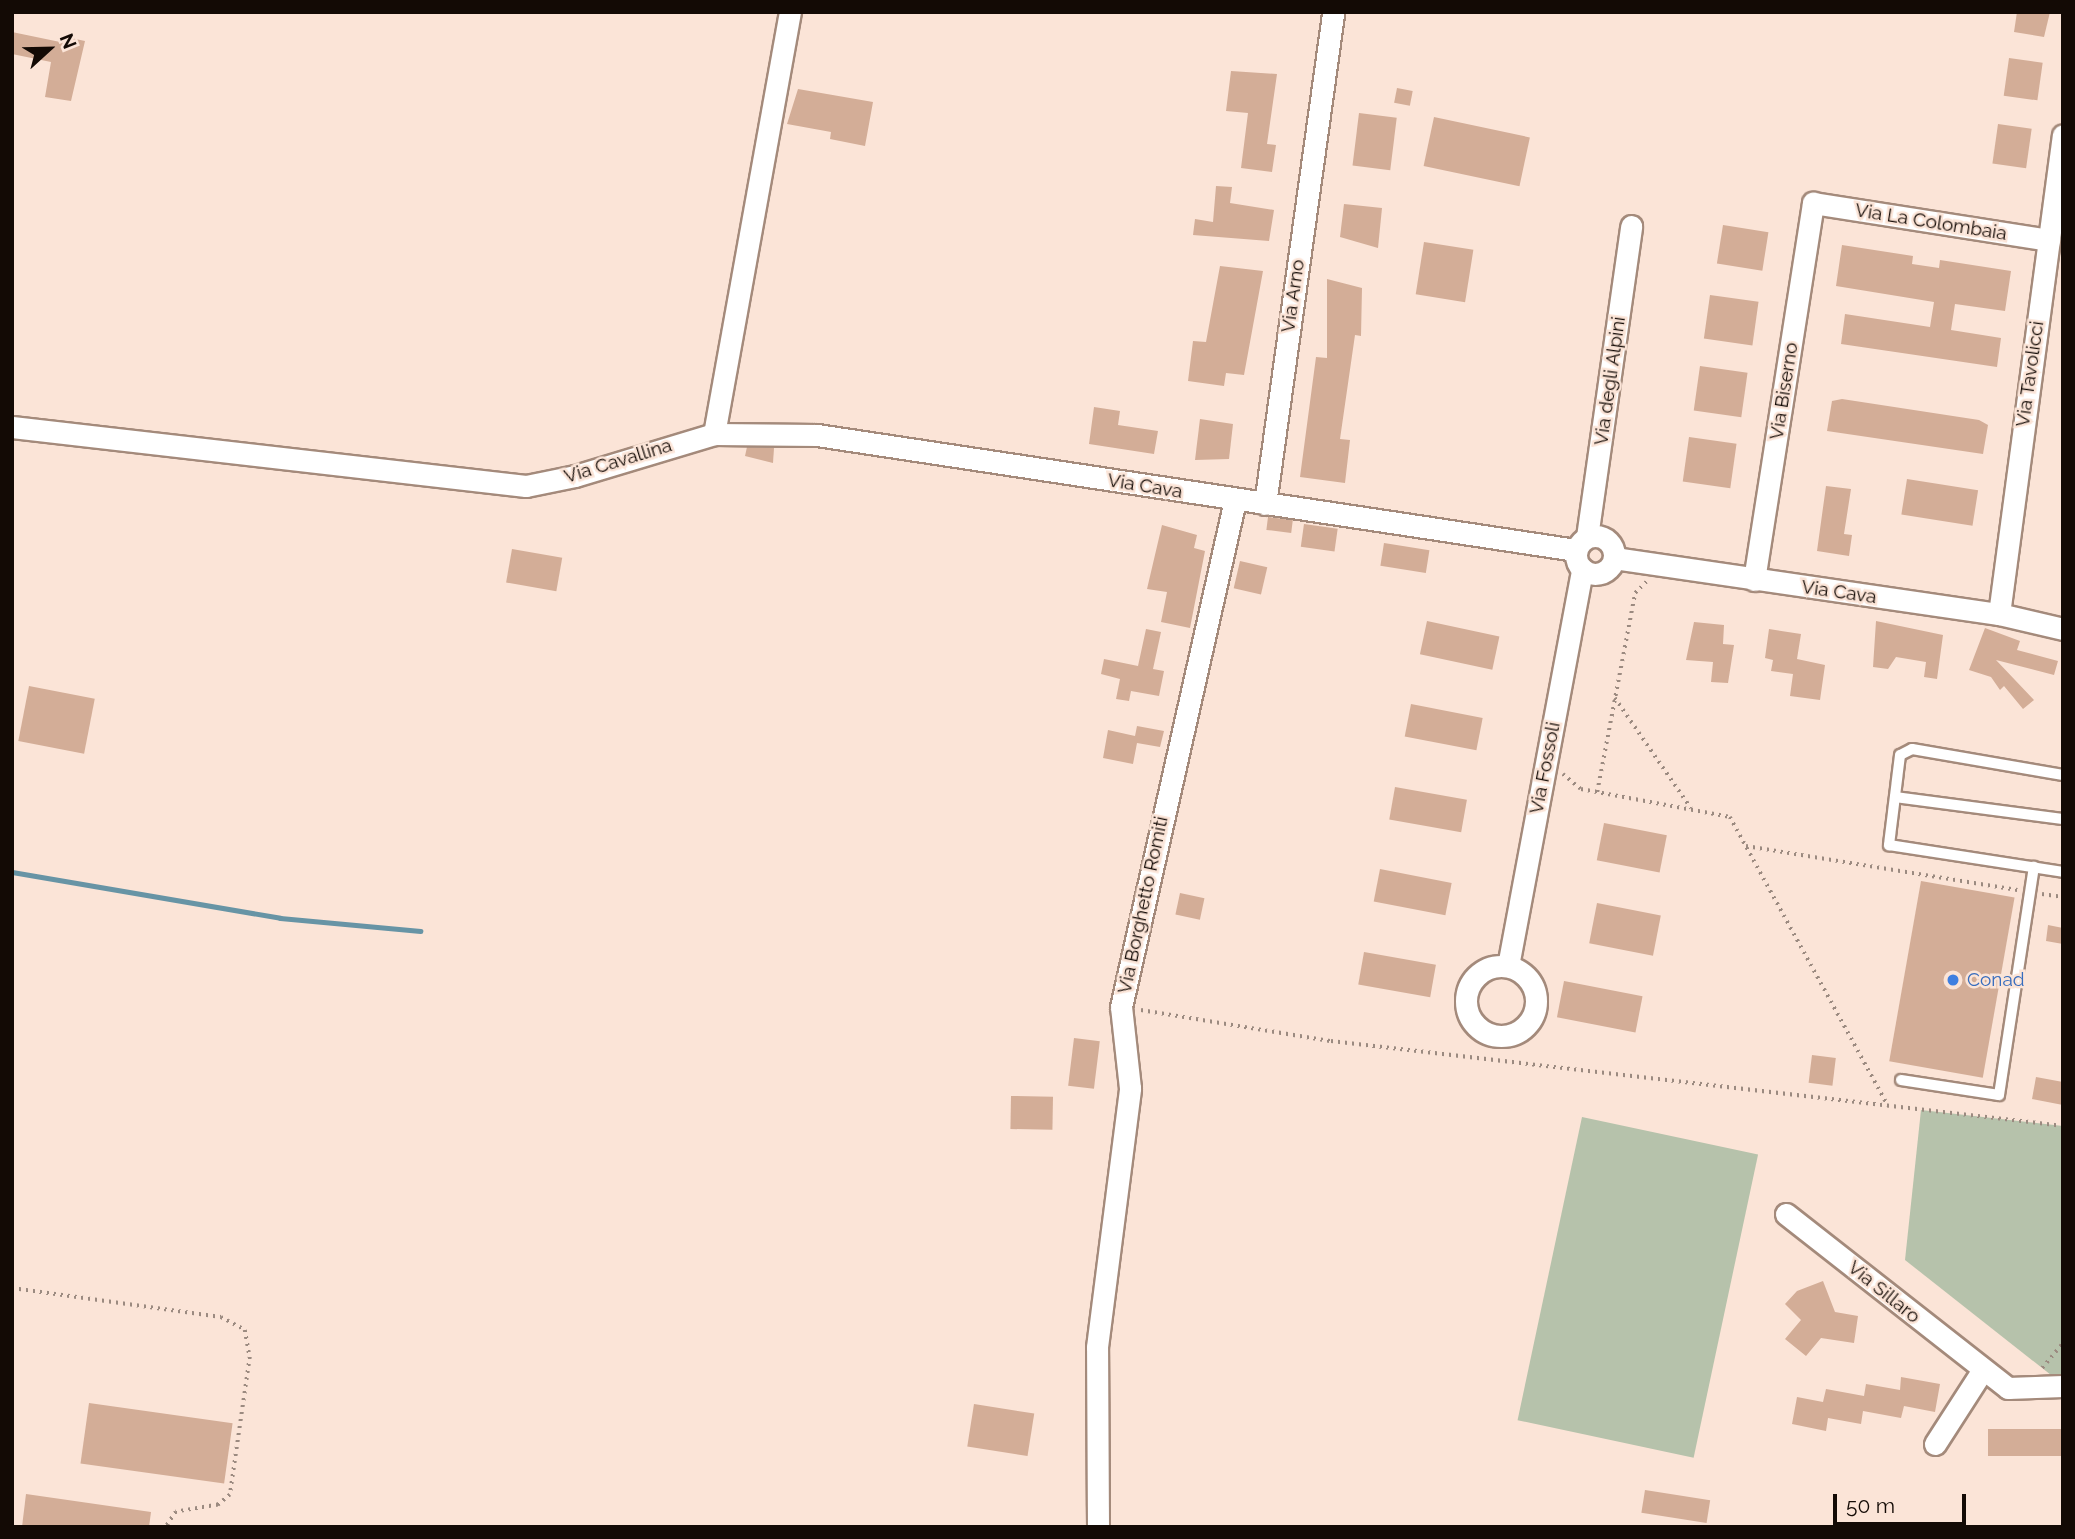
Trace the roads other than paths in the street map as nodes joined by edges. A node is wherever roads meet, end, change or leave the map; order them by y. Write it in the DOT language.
graph roads {
  1 [pos="790,12"];
  2 [pos="1333,12"];
  3 [pos="2063,135"];
  4 [pos="1813,203"];
  5 [pos="1631,226"];
  6 [pos="2049,240"];
  7 [pos="12,427"];
  8 [pos="714,434"];
  9 [pos="1235,500"];
  10 [pos="1265,504"];
  11 [pos="1582,552"];
  12 [pos="1614,558"];
  13 [pos="1754,580"];
  14 [pos="1999,614"];
  15 [pos="2063,629"];
  16 [pos="2063,775"];
  17 [pos="1895,797"];
  18 [pos="2063,819"];
  19 [pos="2034,867"];
  20 [pos="2063,872"];
  21 [pos="1508,967"];
  22 [pos="1901,1080"];
  23 [pos="1786,1214"];
  24 [pos="1982,1371"];
  25 [pos="2063,1387"];
  26 [pos="1935,1444"];
  27 [pos="1098,1527"];
  1 -- 8 [label="street"];
  2 -- 10 [label="street, Via Arno"];
  3 -- 6 [label="street, Via Tavolicci"];
  4 -- 6 [label="street, Via La Colombaia"];
  4 -- 13 [label="street, Via Biserno"];
  5 -- 11 [label="street, Via degli Alpini"];
  6 -- 14 [label="street, Via Tavolicci"];
  7 -- 8 [label="street, Via Cavallina"];
  8 -- 9 [label="street, Via Cava"];
  9 -- 10 [label="street, Via Cava"];
  9 -- 27 [label="street, Via Borghetto Romiti"];
  10 -- 11 [label="street, Via Cava"];
  11 -- 12 [label="street"];
  11 -- 12 [label="street"];
  11 -- 21 [label="street, Via Fossoli"];
  12 -- 13 [label="street, Via Cava"];
  13 -- 14 [label="street, Via Cava"];
  14 -- 15 [label="street, Via Cava"];
  16 -- 17 [label="lane"];
  17 -- 18 [label="lane"];
  17 -- 19 [label="lane"];
  19 -- 20 [label="lane"];
  19 -- 22 [label="lane"];
  23 -- 24 [label="street, Via Sillaro"];
  24 -- 25 [label="street, Via Sillaro"];
  24 -- 26 [label="street"];
}
